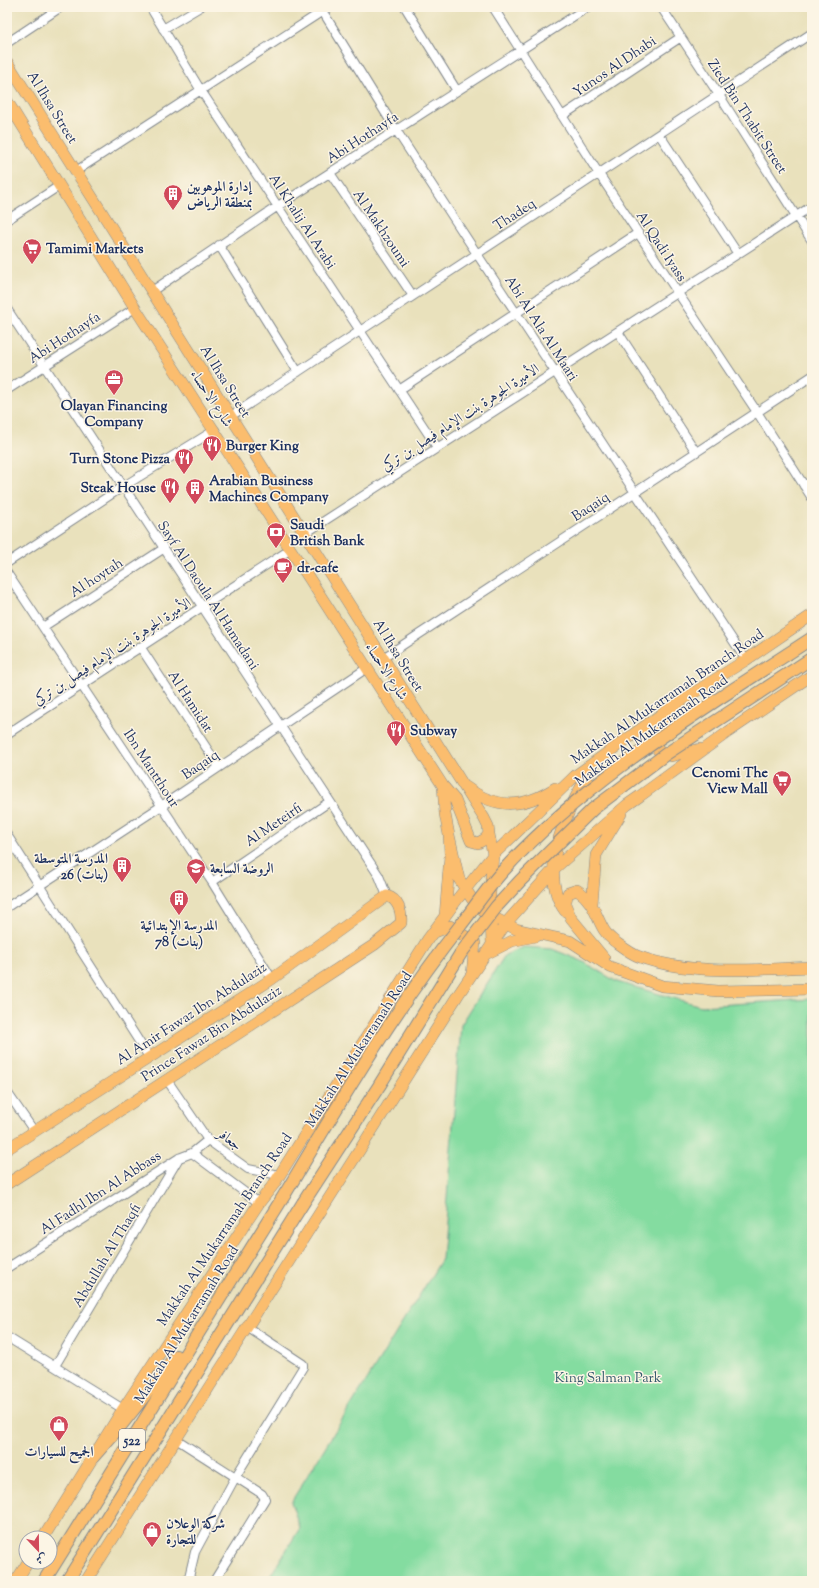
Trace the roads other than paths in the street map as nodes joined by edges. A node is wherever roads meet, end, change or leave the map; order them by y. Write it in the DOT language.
graph roads {
  1 [pos="61,7"];
  2 [pos="150,7"];
  3 [pos="200,7"];
  4 [pos="405,7"];
  5 [pos="493,7"];
  6 [pos="588,7"];
  7 [pos="661,7"];
  8 [pos="324,8"];
  9 [pos="163,29"];
  10 [pos="812,33"];
  11 [pos="681,37"];
  12 [pos="7,43"];
  13 [pos="520,51"];
  14 [pos="7,62"];
  15 [pos="200,89"];
  16 [pos="457,91"];
  17 [pos="719,95"];
  18 [pos="7,101"];
  19 [pos="562,116"];
  20 [pos="396,130"];
  21 [pos="659,134"];
  22 [pos="76,171"];
  23 [pos="330,173"];
  24 [pos="599,174"];
  25 [pos="59,186"];
  26 [pos="278,206"];
  27 [pos="812,206"];
  28 [pos="797,216"];
  29 [pos="7,220"];
  30 [pos="638,233"];
  31 [pos="812,241"];
  32 [pos="219,245"];
  33 [pos="477,254"];
  34 [pos="738,254"];
  35 [pos="152,291"];
  36 [pos="678,293"];
  37 [pos="413,296"];
  38 [pos="135,308"];
  39 [pos="7,309"];
  40 [pos="517,313"];
  41 [pos="360,331"];
  42 [pos="618,332"];
  43 [pos="43,366"];
  44 [pos="298,372"];
  45 [pos="555,372"];
  46 [pos="812,376"];
  47 [pos="7,390"];
  48 [pos="399,390"];
  49 [pos="757,412"];
  50 [pos="231,416"];
  51 [pos="215,430"];
  52 [pos="437,447"];
  53 [pos="696,452"];
  54 [pos="812,481"];
  55 [pos="124,486"];
  56 [pos="804,486"];
  57 [pos="634,492"];
  58 [pos="812,498"];
  59 [pos="304,534"];
  60 [pos="163,548"];
  61 [pos="291,549"];
  62 [pos="7,563"];
  63 [pos="7,573"];
  64 [pos="202,607"];
  65 [pos="812,615"];
  66 [pos="43,627"];
  67 [pos="812,638"];
  68 [pos="141,648"];
  69 [pos="383,658"];
  70 [pos="812,658"];
  71 [pos="746,660"];
  72 [pos="367,668"];
  73 [pos="812,675"];
  74 [pos="82,686"];
  75 [pos="676,704"];
  76 [pos="279,726"];
  77 [pos="7,734"];
  78 [pos="708,747"];
  79 [pos="598,760"];
  80 [pos="219,768"];
  81 [pos="574,776"];
  82 [pos="463,785"];
  83 [pos="443,786"];
  84 [pos="329,802"];
  85 [pos="627,805"];
  86 [pos="161,806"];
  87 [pos="489,834"];
  88 [pos="7,835"];
  89 [pos="449,835"];
  90 [pos="494,855"];
  91 [pos="555,868"];
  92 [pos="212,882"];
  93 [pos="40,885"];
  94 [pos="466,889"];
  95 [pos="387,896"];
  96 [pos="592,904"];
  97 [pos="7,907"];
  98 [pos="491,916"];
  99 [pos="444,917"];
  100 [pos="571,918"];
  101 [pos="505,924"];
  102 [pos="432,933"];
  103 [pos="540,935"];
  104 [pos="489,949"];
  105 [pos="812,967"];
  106 [pos="620,970"];
  107 [pos="472,974"];
  108 [pos="272,978"];
  109 [pos="812,989"];
  110 [pos="149,1057"];
  111 [pos="166,1080"];
  112 [pos="7,1092"];
  113 [pos="34,1131"];
  114 [pos="208,1140"];
  115 [pos="7,1149"];
  116 [pos="192,1153"];
  117 [pos="179,1158"];
  118 [pos="279,1175"];
  119 [pos="7,1184"];
  120 [pos="259,1203"];
  121 [pos="7,1268"];
  122 [pos="219,1300"];
  123 [pos="247,1327"];
  124 [pos="7,1337"];
  125 [pos="55,1366"];
  126 [pos="123,1409"];
  127 [pos="176,1439"];
  128 [pos="149,1451"];
  129 [pos="93,1457"];
  130 [pos="236,1476"];
  131 [pos="48,1530"];
  132 [pos="23,1570"];
  133 [pos="16,1581"];
  134 [pos="44,1581"];
  135 [pos="67,1581"];
  136 [pos="74,1581"];
  137 [pos="86,1581"];
  138 [pos="193,1581"];
  139 [pos="214,1581"];
  1 -- 12 [label="street"];
  2 -- 9 [label="street, Al Khalij Al Arabi"];
  3 -- 9 [label="street"];
  4 -- 16 [label="street"];
  5 -- 13 [label="street, Al Qadi Iyass"];
  6 -- 13 [label="street, Abi Hothayfa"];
  7 -- 11 [label="street, Zied Bin Thabit Street"];
  8 -- 15 [label="street"];
  8 -- 20 [label="street, Abi Al Ala Al Maari"];
  9 -- 15 [label="street, Al Khalij Al Arabi"];
  10 -- 17 [label="street, Thadeq"];
  11 -- 17 [label="street, Zied Bin Thabit Street"];
  11 -- 19 [label="street, Yunos Al Dhabi"];
  13 -- 16 [label="street, Abi Hothayfa"];
  13 -- 19 [label="street, Al Qadi Iyass"];
  14 -- 22 [label="main road, Al Ihsa Street"];
  15 -- 22 [label="street"];
  15 -- 26 [label="street, Al Khalij Al Arabi"];
  16 -- 20 [label="street, Abi Hothayfa"];
  17 -- 21 [label="street, Thadeq"];
  17 -- 28 [label="street, Zied Bin Thabit Street"];
  18 -- 25 [label="main road, شارع الاحساء"];
  19 -- 24 [label="street, Al Qadi Iyass"];
  20 -- 23 [label="street, Abi Hothayfa"];
  20 -- 33 [label="street, Abi Al Ala Al Maari"];
  21 -- 24 [label="street, Thadeq"];
  21 -- 34 [label="street"];
  22 -- 35 [label="main road, Al Ihsa Street"];
  23 -- 26 [label="street, Abi Hothayfa"];
  23 -- 37 [label="street, Al Makhzoumi"];
  24 -- 30 [label="street, Al Qadi Iyass"];
  24 -- 33 [label="street, Thadeq"];
  25 -- 29 [label="street"];
  25 -- 38 [label="main road, شارع الاحساء"];
  26 -- 32 [label="street, Abi Hothayfa"];
  26 -- 41 [label="street, Al Khalij Al Arabi"];
  27 -- 28 [label="street, الأميرة الجوهرة بنت الإمام فيصل بن تركي"];
  28 -- 31 [label="street, Zied Bin Thabit Street"];
  28 -- 34 [label="street, الأميرة الجوهرة بنت الإمام فيصل بن تركي"];
  30 -- 36 [label="street, Al Qadi Iyass"];
  30 -- 40 [label="street"];
  32 -- 35 [label="street, Abi Hothayfa"];
  32 -- 44 [label="street"];
  33 -- 37 [label="street, Thadeq"];
  33 -- 40 [label="street, Abi Al Ala Al Maari"];
  34 -- 36 [label="street, الأميرة الجوهرة بنت الإمام فيصل بن تركي"];
  35 -- 50 [label="main road, Al Ihsa Street"];
  36 -- 42 [label="street, الأميرة الجوهرة بنت الإمام فيصل بن تركي"];
  36 -- 49 [label="street, Al Qadi Iyass"];
  37 -- 41 [label="street, Thadeq"];
  38 -- 43 [label="street, Abi Hothayfa"];
  38 -- 51 [label="main road, شارع الاحساء"];
  39 -- 43 [label="street, Sayf Al Daoula Al Hamadani"];
  40 -- 45 [label="street, Abi Al Ala Al Maari"];
  40 -- 48 [label="street"];
  41 -- 44 [label="street, Thadeq"];
  41 -- 48 [label="street, Al Khalij Al Arabi"];
  42 -- 45 [label="street, الأميرة الجوهرة بنت الإمام فيصل بن تركي"];
  42 -- 53 [label="street"];
  43 -- 47 [label="street, Abi Hothayfa"];
  43 -- 55 [label="street, Sayf Al Daoula Al Hamadani"];
  44 -- 50 [label="street, Thadeq"];
  45 -- 52 [label="street, الأميرة الجوهرة بنت الإمام فيصل بن تركي"];
  45 -- 57 [label="street, Abi Al Ala Al Maari"];
  46 -- 49 [label="street, Baqaiq"];
  48 -- 52 [label="street, Al Khalij Al Arabi"];
  49 -- 53 [label="street, Baqaiq"];
  49 -- 56 [label="street, Al Qadi Iyass"];
  50 -- 59 [label="main road, Al Ihsa Street"];
  51 -- 55 [label="street"];
  51 -- 61 [label="main road, شارع الاحساء"];
  52 -- 59 [label="street, الأميرة الجوهرة بنت الإمام فيصل بن تركي"];
  53 -- 57 [label="street, Baqaiq"];
  54 -- 56 [label="street"];
  55 -- 60 [label="street, Sayf Al Daoula Al Hamadani"];
  55 -- 62 [label="street"];
  56 -- 58 [label="street, Al Qadi Iyass"];
  57 -- 69 [label="street, Baqaiq"];
  57 -- 71 [label="street, Abi Al Ala Al Maari"];
  59 -- 69 [label="main road, Al Ihsa Street"];
  60 -- 64 [label="street, Sayf Al Daoula Al Hamadani"];
  60 -- 66 [label="street, Al hoytah"];
  61 -- 64 [label="street, الأميرة الجوهرة بنت الإمام فيصل بن تركي"];
  61 -- 72 [label="main road, شارع الاحساء"];
  63 -- 66 [label="street, Ibn Mantthour"];
  64 -- 68 [label="street, الأميرة الجوهرة بنت الإمام فيصل بن تركي"];
  64 -- 76 [label="street, Sayf Al Daoula Al Hamadani"];
  65 -- 71 [label="main road, Makkah Al Mukarramah Branch Road"];
  66 -- 74 [label="street, Ibn Mantthour"];
  67 -- 122 [label="highway, Makkah Al Mukarramah Road / 522, bridge"];
  68 -- 74 [label="street, الأميرة الجوهرة بنت الإمام فيصل بن تركي"];
  68 -- 80 [label="street, Al Hamidat"];
  69 -- 82 [label="main road, Al Ihsa Street"];
  70 -- 128 [label="highway, Makkah Al Mukarramah Road / 522, bridge"];
  71 -- 75 [label="main road, Makkah Al Mukarramah Branch Road"];
  72 -- 76 [label="street, Baqaiq"];
  72 -- 83 [label="main road, شارع الاحساء"];
  73 -- 78 [label="main road"];
  74 -- 77 [label="street, الأميرة الجوهرة بنت الإمام فيصل بن تركي"];
  74 -- 86 [label="street, Ibn Mantthour"];
  75 -- 78 [label="main road"];
  75 -- 79 [label="main road, Makkah Al Mukarramah Branch Road"];
  76 -- 80 [label="street, Baqaiq"];
  76 -- 84 [label="street, Sayf Al Daoula Al Hamadani"];
  78 -- 85 [label="main road"];
  79 -- 81 [label="main road, Makkah Al Mukarramah Branch Road"];
  79 -- 91 [label="main road"];
  80 -- 86 [label="street, Baqaiq"];
  81 -- 82 [label="main road"];
  81 -- 90 [label="main road, Makkah Al Mukarramah Branch Road"];
  82 -- 87 [label="main road, Al Ihsa Street"];
  83 -- 87 [label="main road, شارع الاحساء"];
  83 -- 89 [label="main road"];
  84 -- 92 [label="street, Al Meteirfi"];
  84 -- 95 [label="street, Sayf Al Daoula Al Hamadani"];
  85 -- 91 [label="main road"];
  85 -- 96 [label="main road"];
  86 -- 92 [label="street, Ibn Mantthour"];
  86 -- 93 [label="street, Baqaiq"];
  87 -- 90 [label="main road"];
  88 -- 93 [label="street"];
  89 -- 94 [label="main road"];
  89 -- 99 [label="main road"];
  90 -- 94 [label="main road, Makkah Al Mukarramah Branch Road"];
  90 -- 98 [label="main road"];
  91 -- 100 [label="main road"];
  91 -- 101 [label="main road"];
  92 -- 108 [label="street, Ibn Mantthour"];
  93 -- 97 [label="street, Baqaiq"];
  93 -- 110 [label="street"];
  94 -- 98 [label="main road"];
  94 -- 99 [label="main road, Makkah Al Mukarramah Branch Road"];
  95 -- 108 [label="main road, Al Amir Fawaz Ibn Abdulaziz"];
  95 -- 111 [label="main road, Prince Fawaz Bin Abdulaziz"];
  96 -- 100 [label="main road"];
  96 -- 105 [label="main road"];
  98 -- 101 [label="main road"];
  98 -- 104 [label="main road"];
  99 -- 102 [label="main road, Makkah Al Mukarramah Branch Road"];
  100 -- 106 [label="main road"];
  101 -- 103 [label="main road"];
  101 -- 104 [label="main road"];
  102 -- 107 [label="main road"];
  102 -- 118 [label="main road, Makkah Al Mukarramah Branch Road"];
  103 -- 104 [label="main road"];
  103 -- 106 [label="main road"];
  104 -- 107 [label="main road"];
  106 -- 109 [label="main road"];
  107 -- 123 [label="main road"];
  108 -- 110 [label="main road, Al Amir Fawaz Ibn Abdulaziz"];
  110 -- 113 [label="main road, Al Amir Fawaz Ibn Abdulaziz"];
  111 -- 114 [label="street, جعافر"];
  111 -- 119 [label="main road, Prince Fawaz Bin Abdulaziz"];
  112 -- 113 [label="street"];
  113 -- 115 [label="main road, Al Amir Fawaz Ibn Abdulaziz"];
  114 -- 116 [label="street, Al Fadhl Ibn Al Abbass"];
  114 -- 118 [label="street, جعافر"];
  116 -- 117 [label="street, Al Fadhl Ibn Al Abbass"];
  116 -- 120 [label="street"];
  117 -- 121 [label="street, Al Fadhl Ibn Al Abbass"];
  117 -- 125 [label="street, Abdullah Al Thaqfi"];
  118 -- 120 [label="main road, Makkah Al Mukarramah Branch Road"];
  120 -- 126 [label="main road, Makkah Al Mukarramah Branch Road"];
  122 -- 129 [label="highway"];
  122 -- 134 [label="highway, Makkah Al Mukarramah Road / 522"];
  123 -- 127 [label="main road"];
  123 -- 130 [label="street"];
  124 -- 125 [label="street"];
  125 -- 126 [label="street"];
  126 -- 129 [label="main road, Makkah Al Mukarramah Branch Road"];
  127 -- 130 [label="street"];
  127 -- 137 [label="main road"];
  128 -- 135 [label="highway, Makkah Al Mukarramah Road / 522"];
  128 -- 136 [label="highway"];
  129 -- 131 [label="main road, Makkah Al Mukarramah Branch Road"];
  130 -- 138 [label="street"];
  130 -- 139 [label="street"];
  132 -- 133 [label="main road"];
}
